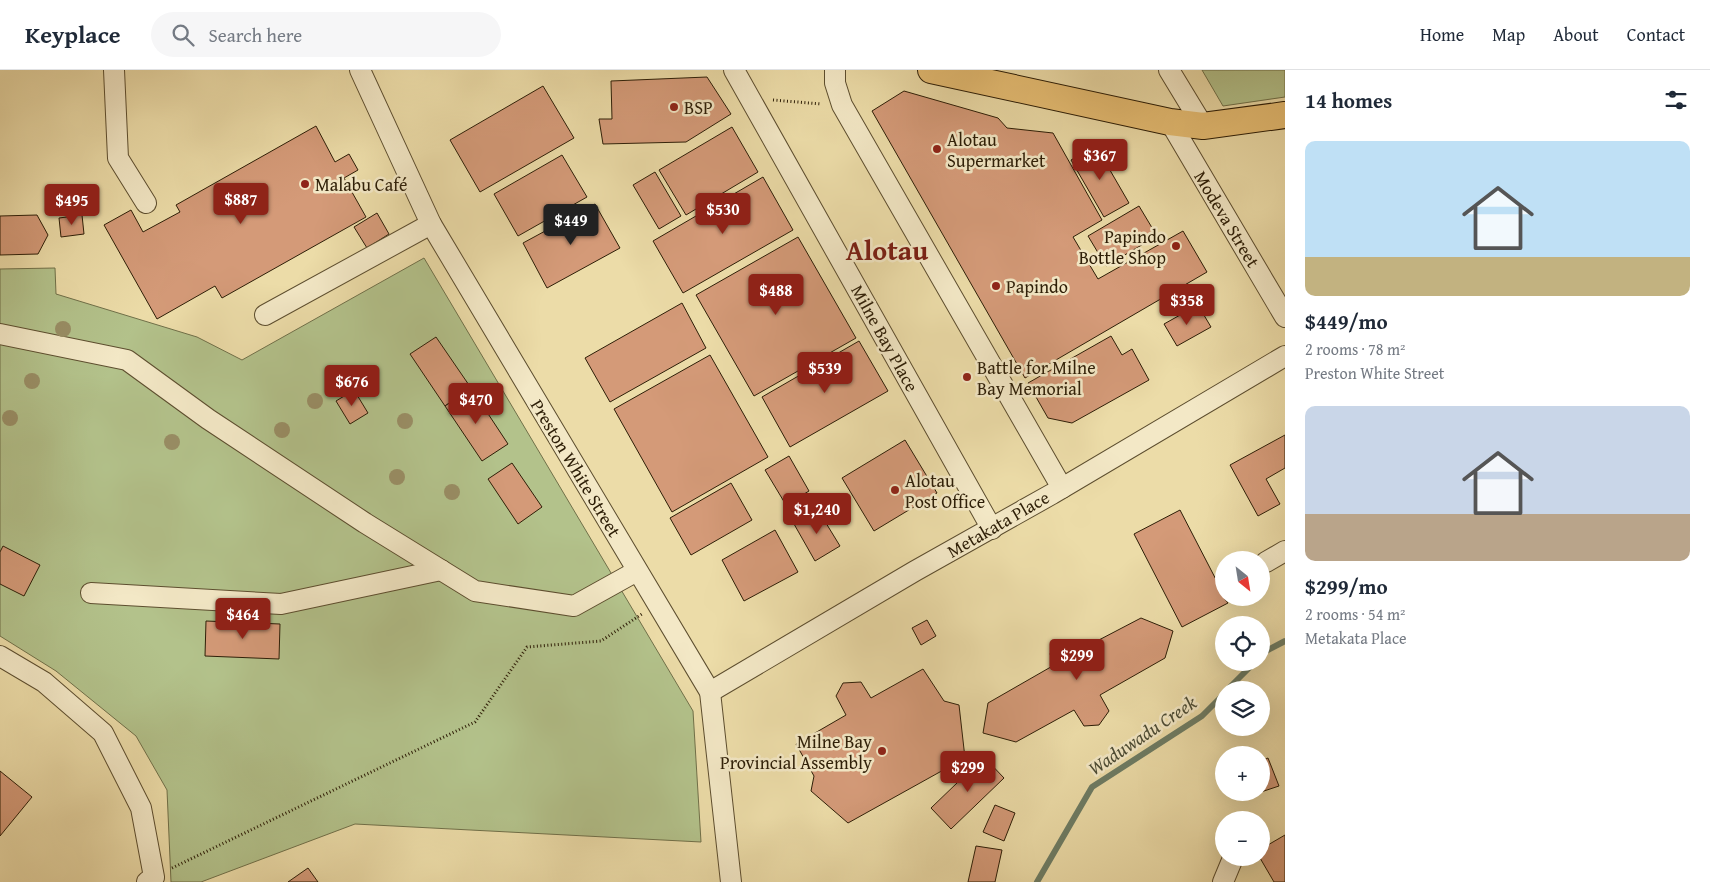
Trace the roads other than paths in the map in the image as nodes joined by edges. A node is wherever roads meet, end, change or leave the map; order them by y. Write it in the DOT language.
graph roads {
  1 [pos="114,70"];
  2 [pos="360,70"];
  3 [pos="734,70"];
  4 [pos="835,70"];
  5 [pos="931,70"];
  6 [pos="1169,70"];
  7 [pos="1285,115"];
  8 [pos="1170,122"];
  9 [pos="1203,126"];
  10 [pos="146,203"];
  11 [pos="431,224"];
  12 [pos="1284,313"];
  13 [pos="265,316"];
  14 [pos="0,334"];
  15 [pos="1285,356"];
  16 [pos="1062,488"];
  17 [pos="992,528"];
  18 [pos="1285,551"];
  19 [pos="1270,560"];
  20 [pos="440,570"];
  21 [pos="637,571"];
  22 [pos="91,593"];
  23 [pos="0,656"];
  24 [pos="710,692"];
  25 [pos="1230,866"];
  26 [pos="150,879"];
  27 [pos="731,882"];
  28 [pos="1223,882"];
  1 -- 10 [label="street"];
  2 -- 11 [label="street, Preston White Street"];
  3 -- 17 [label="street, Milne Bay Place"];
  4 -- 16 [label="street"];
  5 -- 8 [label="main road"];
  6 -- 9 [label="street"];
  7 -- 9 [label="main road"];
  8 -- 9 [label="main road"];
  8 -- 12 [label="street, Modeva Street"];
  11 -- 13 [label="street"];
  11 -- 21 [label="street, Preston White Street"];
  14 -- 20 [label="street"];
  15 -- 16 [label="street, Metakata Place"];
  16 -- 17 [label="street, Metakata Place"];
  17 -- 24 [label="street, Metakata Place"];
  18 -- 19 [label="street"];
  20 -- 21 [label="street"];
  20 -- 22 [label="street"];
  21 -- 24 [label="street, Preston White Street"];
  23 -- 26 [label="street"];
  24 -- 27 [label="street, Preston White Street"];
  25 -- 28 [label="street"];
}
